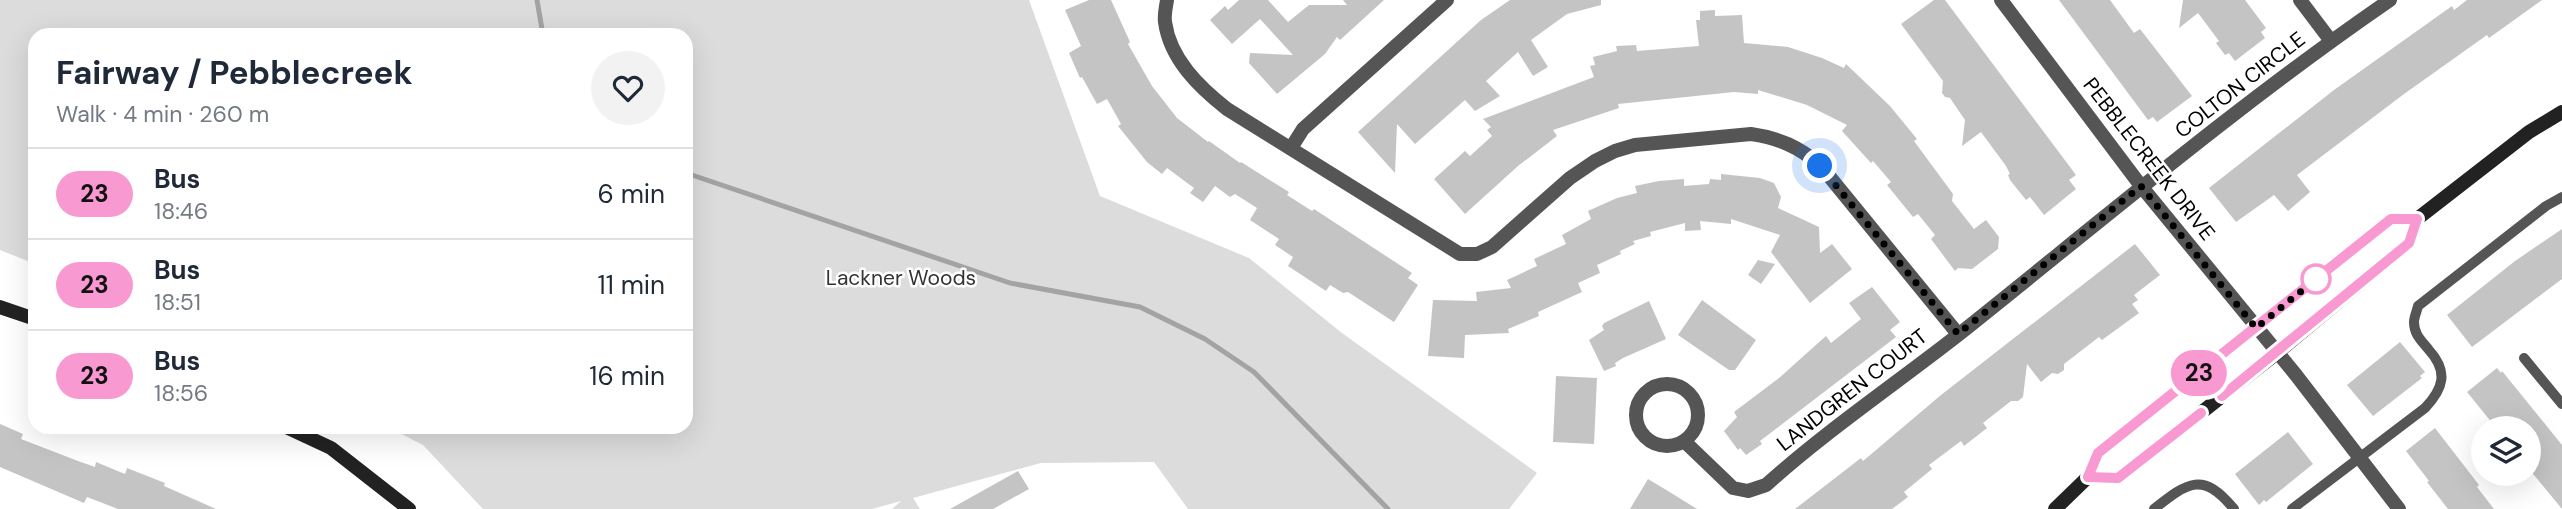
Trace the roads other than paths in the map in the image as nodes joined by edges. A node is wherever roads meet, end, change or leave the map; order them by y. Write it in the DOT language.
graph roads {
  1 [pos="1167,0"];
  2 [pos="1447,0"];
  3 [pos="2001,0"];
  4 [pos="2300,0"];
  5 [pos="2390,0"];
  6 [pos="2331,41"];
  7 [pos="2562,112"];
  8 [pos="1291,148"];
  9 [pos="2141,186"];
  10 [pos="2562,197"];
  11 [pos="2417,219"];
  12 [pos="0,307"];
  13 [pos="28,317"];
  14 [pos="2256,328"];
  15 [pos="1958,334"];
  16 [pos="2277,353"];
  17 [pos="2524,359"];
  18 [pos="2562,404"];
  19 [pos="301,434"];
  20 [pos="1684,441"];
  21 [pos="2358,457"];
  22 [pos="2088,477"];
  23 [pos="409,509"];
  24 [pos="2055,509"];
  25 [pos="2154,509"];
  26 [pos="2234,509"];
  27 [pos="2292,509"];
  28 [pos="2399,509"];
  1 -- 8 [label="street"];
  2 -- 8 [label="street"];
  3 -- 9 [label="street, PEBBLECREEK DRIVE"];
  4 -- 6 [label="street, COLTON CIRCLE"];
  5 -- 6 [label="street, COLTON CIRCLE"];
  6 -- 9 [label="street, COLTON CIRCLE"];
  7 -- 11 [label="main road"];
  8 -- 15 [label="street"];
  9 -- 14 [label="street, PEBBLECREEK DRIVE"];
  9 -- 15 [label="street, LANDGREN COURT"];
  10 -- 21 [label="lane"];
  11 -- 14 [label="main road"];
  11 -- 16 [label="main road"];
  12 -- 13 [label="main road"];
  14 -- 16 [label="street, PEBBLECREEK DRIVE"];
  14 -- 22 [label="main road"];
  15 -- 20 [label="street, LANDGREN COURT"];
  16 -- 21 [label="street, PEBBLECREEK DRIVE"];
  16 -- 22 [label="main road"];
  17 -- 18 [label="lane"];
  19 -- 23 [label="main road"];
  20 -- 20 [label="street"];
  21 -- 27 [label="lane"];
  21 -- 28 [label="street, PEBBLECREEK DRIVE"];
  22 -- 24 [label="main road"];
  25 -- 26 [label="lane"];
}
